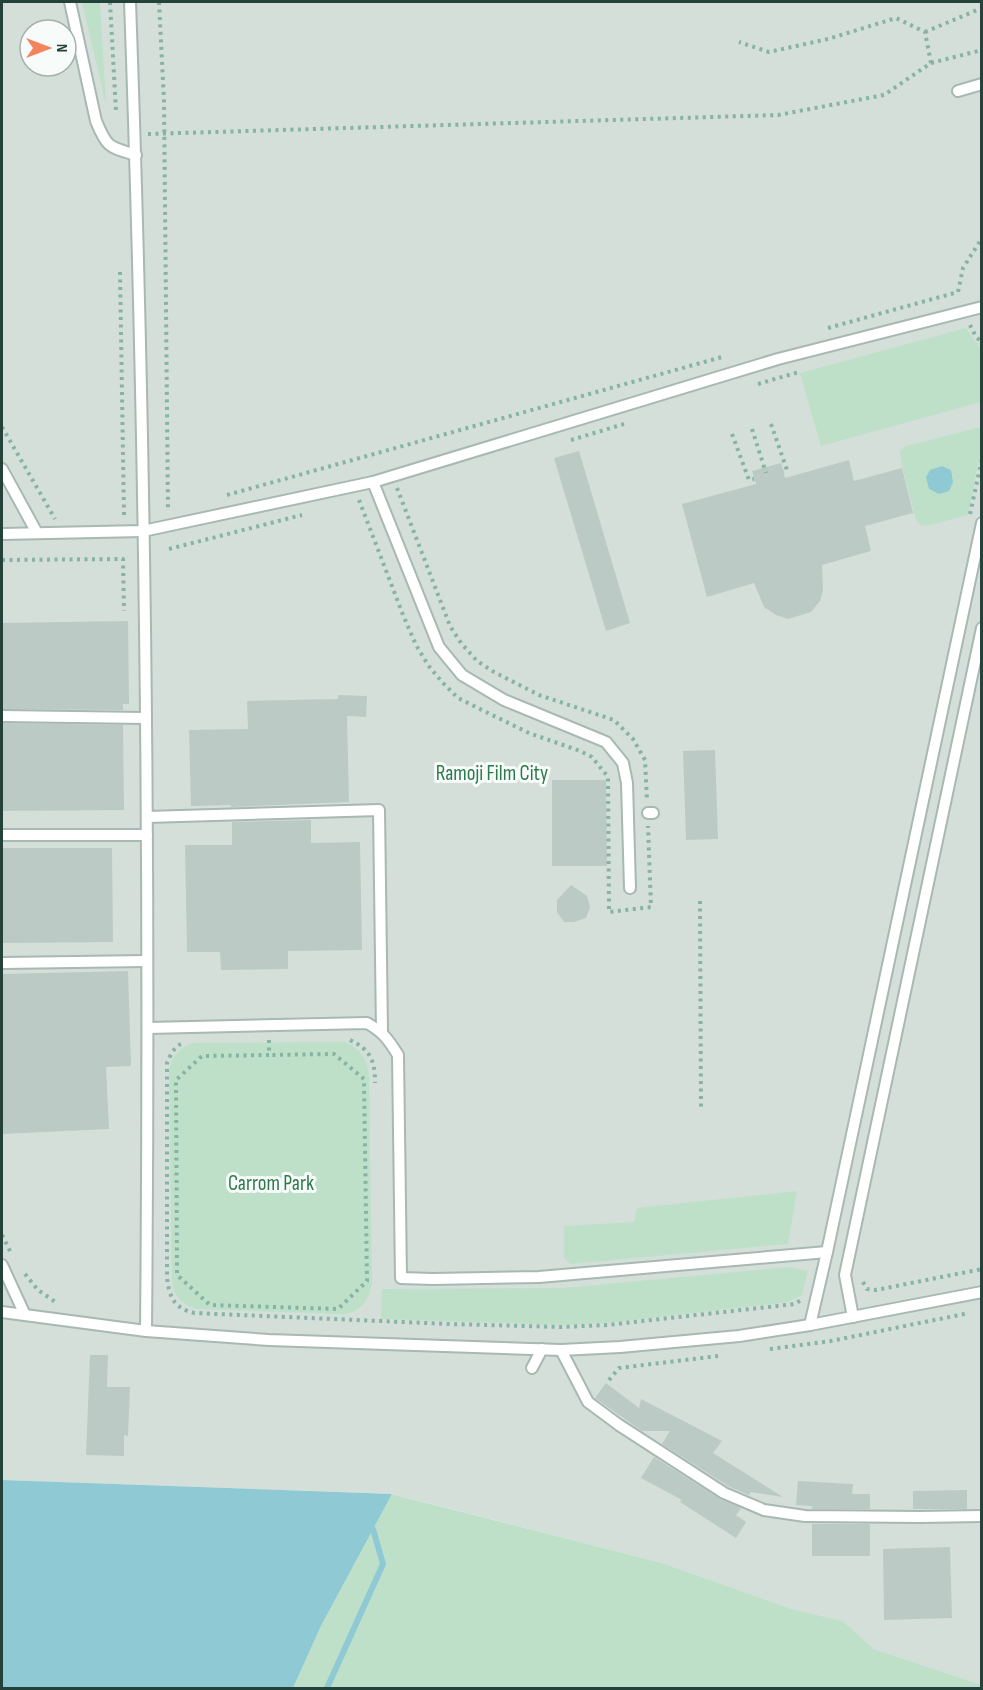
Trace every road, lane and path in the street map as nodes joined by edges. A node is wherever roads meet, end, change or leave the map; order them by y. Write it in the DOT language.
graph roads {
  1 [pos="70,2"];
  2 [pos="110,2"];
  3 [pos="130,2"];
  4 [pos="159,2"];
  5 [pos="981,8"];
  6 [pos="925,32"];
  7 [pos="739,42"];
  8 [pos="981,50"];
  9 [pos="931,63"];
  10 [pos="981,84"];
  11 [pos="958,91"];
  12 [pos="116,115"];
  13 [pos="165,134"];
  14 [pos="135,135"];
  15 [pos="136,155"];
  16 [pos="981,238"];
  17 [pos="120,266"];
  18 [pos="981,307"];
  19 [pos="969,323"];
  20 [pos="821,330"];
  21 [pos="981,342"];
  22 [pos="729,356"];
  23 [pos="805,370"];
  24 [pos="749,386"];
  25 [pos="635,421"];
  26 [pos="771,424"];
  27 [pos="2,427"];
  28 [pos="752,429"];
  29 [pos="732,434"];
  30 [pos="567,441"];
  31 [pos="981,459"];
  32 [pos="2,468"];
  33 [pos="785,471"];
  34 [pos="766,472"];
  35 [pos="752,479"];
  36 [pos="373,482"];
  37 [pos="397,487"];
  38 [pos="225,496"];
  39 [pos="168,512"];
  40 [pos="124,518"];
  41 [pos="56,520"];
  42 [pos="981,523"];
  43 [pos="968,525"];
  44 [pos="143,531"];
  45 [pos="37,533"];
  46 [pos="2,534"];
  47 [pos="2,560"];
  48 [pos="124,611"];
  49 [pos="981,628"];
  50 [pos="2,716"];
  51 [pos="145,718"];
  52 [pos="147,817"];
  53 [pos="2,835"];
  54 [pos="147,835"];
  55 [pos="630,888"];
  56 [pos="700,902"];
  57 [pos="651,908"];
  58 [pos="147,961"];
  59 [pos="2,963"];
  60 [pos="269,1024"];
  61 [pos="148,1028"];
  62 [pos="382,1031"];
  63 [pos="269,1039"];
  64 [pos="280,1039"];
  65 [pos="349,1039"];
  66 [pos="189,1041"];
  67 [pos="269,1055"];
  68 [pos="375,1083"];
  69 [pos="701,1107"];
  70 [pos="2,1235"];
  71 [pos="827,1252"];
  72 [pos="12,1256"];
  73 [pos="2,1265"];
  74 [pos="981,1269"];
  75 [pos="24,1274"];
  76 [pos="861,1280"];
  77 [pos="981,1292"];
  78 [pos="806,1295"];
  79 [pos="67,1306"];
  80 [pos="2,1312"];
  81 [pos="25,1316"];
  82 [pos="853,1317"];
  83 [pos="810,1325"];
  84 [pos="146,1331"];
  85 [pos="542,1349"];
  86 [pos="561,1350"];
  87 [pos="532,1368"];
  88 [pos="981,1516"];
  1 -- 15 [label="lane"];
  2 -- 12 [label="path"];
  3 -- 14 [label="lane"];
  4 -- 13 [label="path"];
  5 -- 6 [label="path"];
  6 -- 7 [label="path"];
  6 -- 9 [label="path"];
  8 -- 9 [label="path"];
  9 -- 13 [label="path"];
  10 -- 11 [label="lane"];
  13 -- 14 [label="path"];
  13 -- 39 [label="path"];
  14 -- 15 [label="lane"];
  15 -- 44 [label="lane"];
  16 -- 20 [label="path"];
  17 -- 40 [label="path"];
  18 -- 36 [label="lane"];
  19 -- 21 [label="path"];
  22 -- 38 [label="path"];
  23 -- 24 [label="path"];
  25 -- 30 [label="path"];
  26 -- 33 [label="path"];
  27 -- 41 [label="path"];
  28 -- 34 [label="path"];
  29 -- 35 [label="path"];
  31 -- 43 [label="path"];
  32 -- 45 [label="lane"];
  36 -- 44 [label="lane"];
  36 -- 55 [label="lane"];
  37 -- 57 [label="path"];
  42 -- 71 [label="lane"];
  44 -- 45 [label="lane"];
  44 -- 51 [label="lane"];
  45 -- 46 [label="lane"];
  47 -- 48 [label="path"];
  49 -- 82 [label="lane"];
  50 -- 51 [label="lane"];
  51 -- 52 [label="lane"];
  52 -- 54 [label="lane"];
  52 -- 62 [label="lane"];
  53 -- 54 [label="lane"];
  54 -- 58 [label="lane"];
  56 -- 69 [label="path"];
  58 -- 59 [label="lane"];
  58 -- 61 [label="lane"];
  60 -- 61 [label="lane"];
  60 -- 62 [label="lane"];
  60 -- 63 [label="path"];
  61 -- 84 [label="lane"];
  62 -- 71 [label="lane"];
  63 -- 64 [label="path"];
  63 -- 67 [label="path"];
  65 -- 68 [label="path"];
  66 -- 78 [label="path"];
  67 -- 67 [label="path"];
  70 -- 72 [label="path"];
  71 -- 83 [label="lane"];
  73 -- 81 [label="lane"];
  74 -- 76 [label="path"];
  75 -- 79 [label="path"];
  77 -- 82 [label="lane"];
  80 -- 81 [label="lane"];
  81 -- 84 [label="lane"];
  82 -- 83 [label="lane"];
  83 -- 86 [label="lane"];
  84 -- 85 [label="lane"];
  85 -- 86 [label="lane"];
  85 -- 87 [label="lane"];
  86 -- 88 [label="lane"];
}
